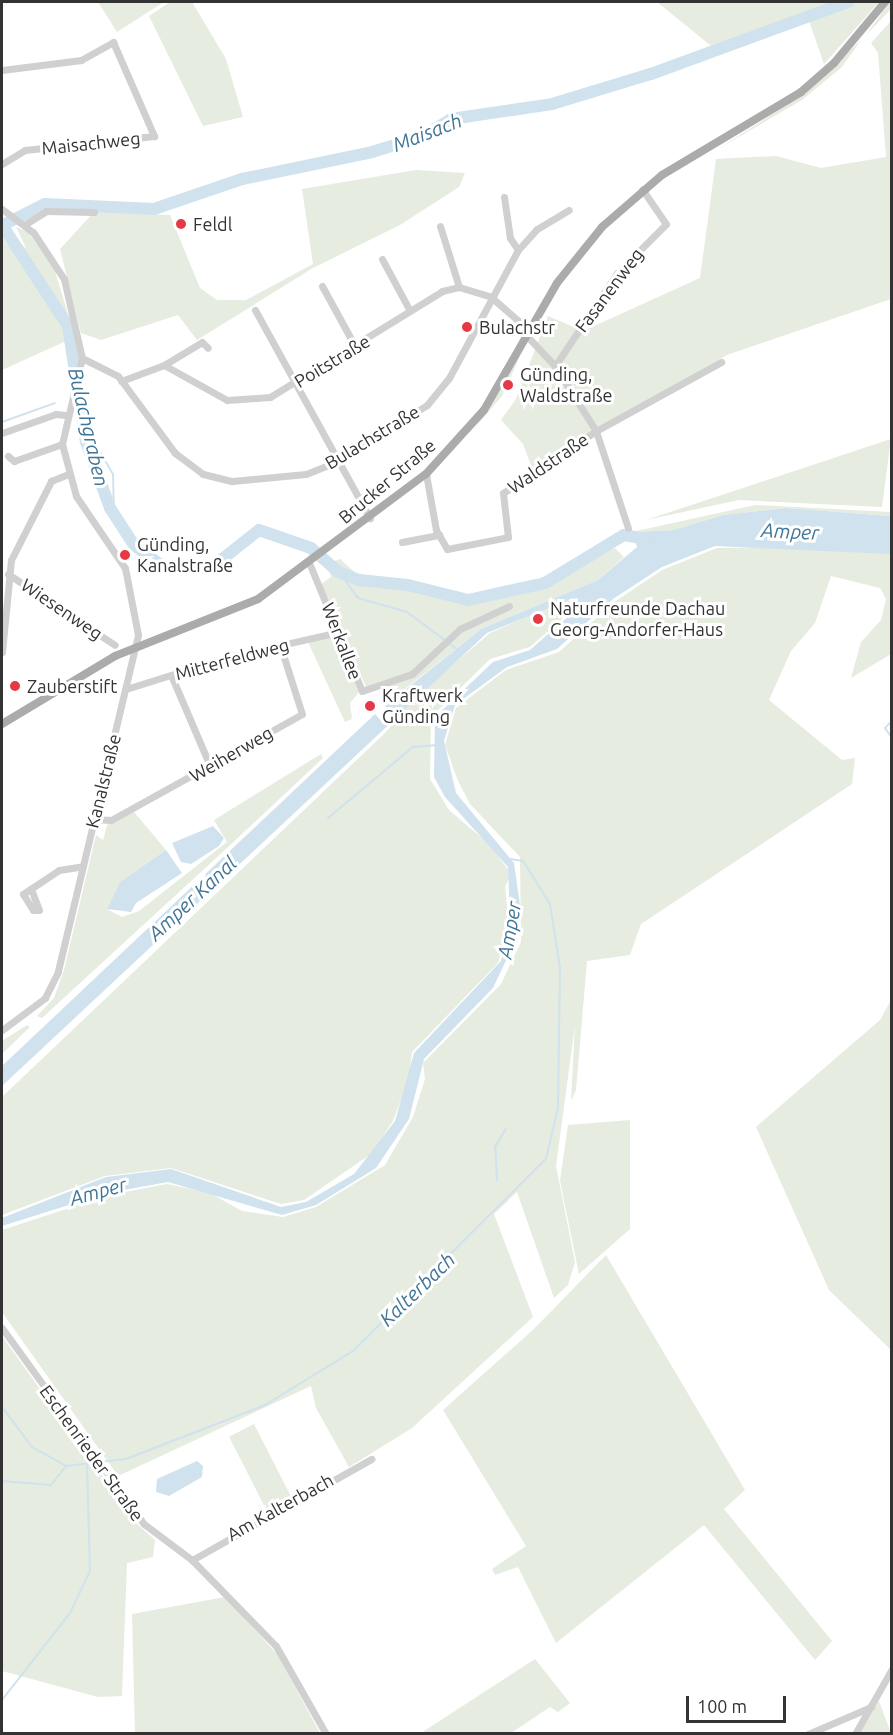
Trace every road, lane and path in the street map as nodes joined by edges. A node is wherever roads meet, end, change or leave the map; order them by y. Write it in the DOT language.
graph roads {
  1 [pos="884,4"];
  2 [pos="2,70"];
  3 [pos="2,164"];
  4 [pos="642,189"];
  5 [pos="504,197"];
  6 [pos="3,209"];
  7 [pos="569,210"];
  8 [pos="94,212"];
  9 [pos="22,224"];
  10 [pos="440,226"];
  11 [pos="518,250"];
  12 [pos="382,259"];
  13 [pos="322,286"];
  14 [pos="459,287"];
  15 [pos="491,297"];
  16 [pos="255,310"];
  17 [pos="410,311"];
  18 [pos="529,333"];
  19 [pos="208,348"];
  20 [pos="356,348"];
  21 [pos="82,358"];
  22 [pos="721,362"];
  23 [pos="164,366"];
  24 [pos="555,366"];
  25 [pos="121,381"];
  26 [pos="295,384"];
  27 [pos="65,416"];
  28 [pos="596,431"];
  29 [pos="2,433"];
  30 [pos="62,444"];
  31 [pos="8,456"];
  32 [pos="339,461"];
  33 [pos="68,474"];
  34 [pos="426,474"];
  35 [pos="370,518"];
  36 [pos="628,528"];
  37 [pos="438,535"];
  38 [pos="402,542"];
  39 [pos="313,563"];
  40 [pos="8,574"];
  41 [pos="509,606"];
  42 [pos="339,632"];
  43 [pos="115,645"];
  44 [pos="280,645"];
  45 [pos="138,646"];
  46 [pos="2,652"];
  47 [pos="171,675"];
  48 [pos="126,688"];
  49 [pos="2,724"];
  50 [pos="210,766"];
  51 [pos="94,819"];
  52 [pos="84,866"];
  53 [pos="31,889"];
  54 [pos="2,1030"];
  55 [pos="2,1328"];
  56 [pos="371,1459"];
  57 [pos="192,1560"];
  58 [pos="891,1669"];
  59 [pos="871,1707"];
  60 [pos="326,1734"];
  61 [pos="808,1734"];
  62 [pos="855,1734"];
  1 -- 4 [label="main road, Brucker Straße"];
  2 -- 3 [label="street, Maisachweg"];
  4 -- 18 [label="main road, Brucker Straße"];
  4 -- 24 [label="street, Fasanenweg"];
  5 -- 11 [label="street"];
  6 -- 9 [label="street"];
  7 -- 11 [label="street, Bulachstraße"];
  8 -- 9 [label="street"];
  9 -- 21 [label="street"];
  10 -- 14 [label="street"];
  11 -- 15 [label="street, Bulachstraße"];
  12 -- 17 [label="street"];
  13 -- 20 [label="street"];
  14 -- 15 [label="street"];
  14 -- 17 [label="street, Poitstraße"];
  15 -- 18 [label="street"];
  15 -- 32 [label="street, Bulachstraße"];
  16 -- 26 [label="street"];
  17 -- 20 [label="street, Poitstraße"];
  18 -- 24 [label="street, Waldstraße"];
  18 -- 34 [label="main road, Brucker Straße"];
  19 -- 23 [label="street"];
  20 -- 26 [label="street, Poitstraße"];
  21 -- 25 [label="street, Bulachstraße"];
  21 -- 27 [label="street"];
  22 -- 28 [label="street, Waldstraße"];
  23 -- 25 [label="street"];
  23 -- 26 [label="street, Poitstraße"];
  24 -- 28 [label="street, Waldstraße"];
  25 -- 32 [label="street, Bulachstraße"];
  26 -- 32 [label="street"];
  27 -- 29 [label="street"];
  27 -- 30 [label="street"];
  28 -- 36 [label="street, Waldstraße"];
  28 -- 37 [label="street, Waldstraße"];
  30 -- 31 [label="street"];
  30 -- 33 [label="street"];
  32 -- 35 [label="street"];
  33 -- 40 [label="street"];
  33 -- 45 [label="street"];
  34 -- 35 [label="main road, Brucker Straße"];
  34 -- 37 [label="street"];
  35 -- 39 [label="main road, Brucker Straße"];
  37 -- 38 [label="street"];
  39 -- 42 [label="street, Werkallee"];
  39 -- 45 [label="main road, Brucker Straße"];
  40 -- 43 [label="street, Wiesenweg"];
  40 -- 46 [label="street"];
  41 -- 42 [label="street, Werkallee"];
  42 -- 44 [label="street, Mitterfeldweg"];
  44 -- 47 [label="street, Mitterfeldweg"];
  44 -- 50 [label="street, Weiherweg"];
  45 -- 48 [label="street, Kanalstraße"];
  45 -- 49 [label="main road, Brucker Straße"];
  47 -- 48 [label="street, Mitterfeldweg"];
  47 -- 50 [label="street"];
  48 -- 51 [label="street, Kanalstraße"];
  50 -- 51 [label="street, Weiherweg"];
  51 -- 52 [label="street, Kanalstraße"];
  52 -- 53 [label="street"];
  52 -- 54 [label="street, Kanalstraße"];
  55 -- 57 [label="street, Eschenrieder Straße"];
  56 -- 57 [label="street, Am Kalterbach"];
  57 -- 60 [label="street, Eschenrieder Straße"];
  58 -- 59 [label="street"];
  59 -- 61 [label="street"];
  59 -- 62 [label="street"];
}
